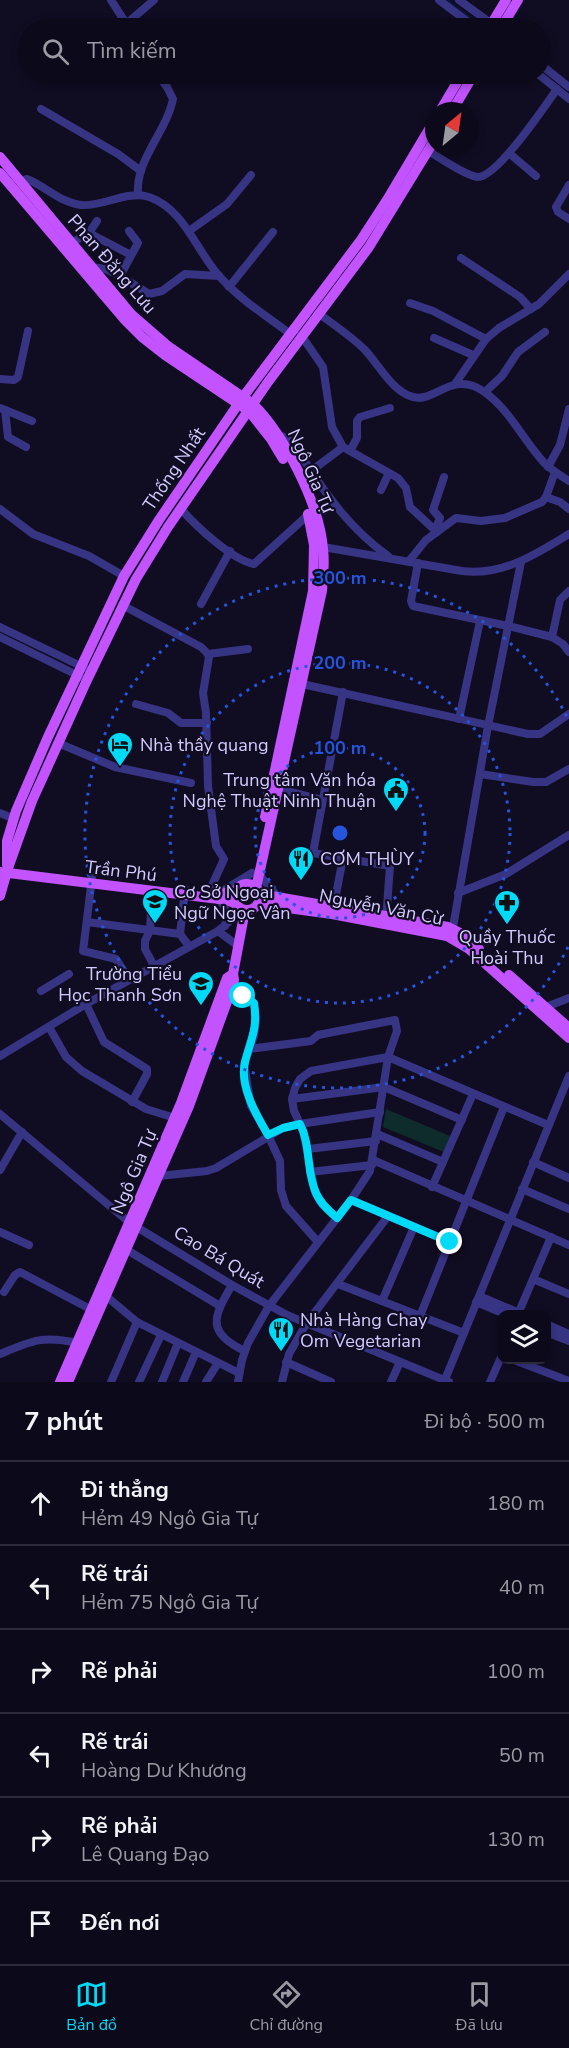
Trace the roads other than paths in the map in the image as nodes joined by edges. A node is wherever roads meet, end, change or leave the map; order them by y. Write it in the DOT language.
graph roads {
  1 [pos="111,0"];
  2 [pos="154,0"];
  3 [pos="439,0"];
  4 [pos="459,0"];
  5 [pos="506,0"];
  6 [pos="518,0"];
  7 [pos="123,18"];
  8 [pos="136,18"];
  9 [pos="463,18"];
  10 [pos="487,18"];
  11 [pos="501,18"];
  12 [pos="505,18"];
  13 [pos="551,73"];
  14 [pos="164,84"];
  15 [pos="456,84"];
  16 [pos="468,84"];
  17 [pos="551,84"];
  18 [pos="569,87"];
  19 [pos="557,89"];
  20 [pos="569,99"];
  21 [pos="445,102"];
  22 [pos="457,102"];
  23 [pos="41,109"];
  24 [pos="425,138"];
  25 [pos="509,153"];
  26 [pos="425,155"];
  27 [pos="446,156"];
  28 [pos="0,158"];
  29 [pos="141,171"];
  30 [pos="0,172"];
  31 [pos="252,175"];
  32 [pos="536,176"];
  33 [pos="20,182"];
  34 [pos="569,185"];
  35 [pos="138,195"];
  36 [pos="392,202"];
  37 [pos="569,219"];
  38 [pos="96,221"];
  39 [pos="129,231"];
  40 [pos="189,231"];
  41 [pos="273,232"];
  42 [pos="89,233"];
  43 [pos="67,245"];
  44 [pos="131,255"];
  45 [pos="461,258"];
  46 [pos="92,267"];
  47 [pos="569,274"];
  48 [pos="120,276"];
  49 [pos="219,276"];
  50 [pos="229,287"];
  51 [pos="410,303"];
  52 [pos="531,309"];
  53 [pos="314,310"];
  54 [pos="28,331"];
  55 [pos="545,332"];
  56 [pos="289,333"];
  57 [pos="301,335"];
  58 [pos="434,338"];
  59 [pos="486,339"];
  60 [pos="473,355"];
  61 [pos="0,380"];
  62 [pos="454,384"];
  63 [pos="485,392"];
  64 [pos="241,400"];
  65 [pos="251,407"];
  66 [pos="390,408"];
  67 [pos="2,409"];
  68 [pos="569,409"];
  69 [pos="32,421"];
  70 [pos="278,435"];
  71 [pos="26,447"];
  72 [pos="347,449"];
  73 [pos="551,469"];
  74 [pos="312,471"];
  75 [pos="389,473"];
  76 [pos="444,477"];
  77 [pos="569,481"];
  78 [pos="381,490"];
  79 [pos="546,497"];
  80 [pos="0,509"];
  81 [pos="181,509"];
  82 [pos="569,509"];
  83 [pos="308,515"];
  84 [pos="164,524"];
  85 [pos="436,531"];
  86 [pos="569,534"];
  87 [pos="319,546"];
  88 [pos="230,551"];
  89 [pos="391,558"];
  90 [pos="414,562"];
  91 [pos="521,562"];
  92 [pos="124,576"];
  93 [pos="569,591"];
  94 [pos="117,602"];
  95 [pos="201,604"];
  96 [pos="480,621"];
  97 [pos="508,626"];
  98 [pos="0,627"];
  99 [pos="0,637"];
  100 [pos="552,638"];
  101 [pos="248,649"];
  102 [pos="569,652"];
  103 [pos="208,654"];
  104 [pos="84,673"];
  105 [pos="298,683"];
  106 [pos="343,692"];
  107 [pos="136,704"];
  108 [pos="569,714"];
  109 [pos="459,719"];
  110 [pos="207,723"];
  111 [pos="488,726"];
  112 [pos="53,740"];
  113 [pos="569,770"];
  114 [pos="480,774"];
  115 [pos="191,783"];
  116 [pos="275,788"];
  117 [pos="322,800"];
  118 [pos="0,813"];
  119 [pos="17,815"];
  120 [pos="0,832"];
  121 [pos="568,839"];
  122 [pos="343,858"];
  123 [pos="3,870"];
  124 [pos="256,872"];
  125 [pos="91,881"];
  126 [pos="236,891"];
  127 [pos="152,892"];
  128 [pos="185,892"];
  129 [pos="256,893"];
  130 [pos="458,893"];
  131 [pos="216,895"];
  132 [pos="0,896"];
  133 [pos="279,897"];
  134 [pos="240,907"];
  135 [pos="333,910"];
  136 [pos="386,920"];
  137 [pos="87,922"];
  138 [pos="221,929"];
  139 [pos="150,930"];
  140 [pos="452,933"];
  141 [pos="180,934"];
  142 [pos="189,946"];
  143 [pos="238,946"];
  144 [pos="154,966"];
  145 [pos="69,974"];
  146 [pos="233,974"];
  147 [pos="129,979"];
  148 [pos="232,988"];
  149 [pos="41,991"];
  150 [pos="569,998"];
  151 [pos="86,1005"];
  152 [pos="544,1010"];
  153 [pos="49,1027"];
  154 [pos="569,1028"];
  155 [pos="569,1038"];
  156 [pos="249,1049"];
  157 [pos="0,1056"];
  158 [pos="388,1057"];
  159 [pos="569,1076"];
  160 [pos="384,1087"];
  161 [pos="473,1094"];
  162 [pos="292,1099"];
  163 [pos="132,1102"];
  164 [pos="504,1107"];
  165 [pos="381,1112"];
  166 [pos="0,1114"];
  167 [pos="179,1119"];
  168 [pos="462,1120"];
  169 [pos="300,1124"];
  170 [pos="548,1125"];
  171 [pos="22,1132"];
  172 [pos="268,1135"];
  173 [pos="376,1138"];
  174 [pos="308,1149"];
  175 [pos="443,1162"];
  176 [pos="533,1162"];
  177 [pos="373,1163"];
  178 [pos="0,1170"];
  179 [pos="310,1172"];
  180 [pos="154,1177"];
  181 [pos="569,1178"];
  182 [pos="432,1186"];
  183 [pos="522,1189"];
  184 [pos="351,1200"];
  185 [pos="466,1201"];
  186 [pos="569,1209"];
  187 [pos="388,1216"];
  188 [pos="337,1218"];
  189 [pos="510,1220"];
  190 [pos="134,1225"];
  191 [pos="414,1227"];
  192 [pos="0,1232"];
  193 [pos="551,1237"];
  194 [pos="318,1242"];
  195 [pos="450,1242"];
  196 [pos="29,1245"];
  197 [pos="569,1245"];
  198 [pos="127,1250"];
  199 [pos="533,1279"];
  200 [pos="338,1284"];
  201 [pos="232,1285"];
  202 [pos="4,1292"];
  203 [pos="104,1293"];
  204 [pos="569,1294"];
  205 [pos="477,1299"];
  206 [pos="382,1301"];
  207 [pos="220,1306"];
  208 [pos="269,1306"];
  209 [pos="92,1310"];
  210 [pos="498,1310"];
  211 [pos="509,1310"];
  212 [pos="521,1310"];
  213 [pos="420,1316"];
  214 [pos="137,1322"];
  215 [pos="306,1324"];
  216 [pos="551,1326"];
  217 [pos="464,1333"];
  218 [pos="551,1334"];
  219 [pos="569,1334"];
  220 [pos="161,1335"];
  221 [pos="569,1341"];
  222 [pos="178,1344"];
  223 [pos="81,1345"];
  224 [pos="245,1351"];
  225 [pos="196,1352"];
  226 [pos="0,1354"];
  227 [pos="286,1362"];
  228 [pos="400,1362"];
  229 [pos="218,1363"];
  230 [pos="497,1364"];
  231 [pos="526,1364"];
  232 [pos="239,1377"];
  233 [pos="446,1381"];
  234 [pos="569,1381"];
  235 [pos="60,1382"];
  236 [pos="68,1382"];
  237 [pos="111,1382"];
  238 [pos="139,1382"];
  239 [pos="162,1382"];
  240 [pos="183,1382"];
  241 [pos="206,1382"];
  242 [pos="282,1382"];
  243 [pos="331,1382"];
  244 [pos="391,1382"];
  245 [pos="490,1382"];
  1 -- 7 [label="street"];
  2 -- 8 [label="street"];
  3 -- 9 [label="street"];
  4 -- 10 [label="street"];
  5 -- 11 [label="main road"];
  6 -- 12 [label="main road"];
  13 -- 18 [label="street"];
  14 -- 29 [label="street"];
  15 -- 21 [label="main road"];
  16 -- 22 [label="main road"];
  17 -- 19 [label="street"];
  19 -- 20 [label="street"];
  19 -- 25 [label="street"];
  23 -- 29 [label="street"];
  24 -- 36 [label="main road, Thống Nhất"];
  25 -- 27 [label="street"];
  25 -- 32 [label="street"];
  26 -- 36 [label="main road, Thống Nhất"];
  28 -- 33 [label="main road, Phan Đăng Lưu"];
  29 -- 35 [label="street"];
  30 -- 43 [label="main road, Phan Đăng Lưu"];
  31 -- 40 [label="street"];
  33 -- 35 [label="street"];
  33 -- 43 [label="main road, Phan Đăng Lưu"];
  34 -- 37 [label="street"];
  35 -- 40 [label="street"];
  36 -- 53 [label="main road, Thống Nhất"];
  38 -- 42 [label="street"];
  39 -- 44 [label="street"];
  40 -- 49 [label="street"];
  41 -- 50 [label="street"];
  42 -- 43 [label="street"];
  42 -- 44 [label="street"];
  43 -- 46 [label="main road, Phan Đăng Lưu"];
  43 -- 64 [label="main road, Phan Đăng Lưu"];
  44 -- 48 [label="street"];
  45 -- 52 [label="street"];
  46 -- 48 [label="street"];
  46 -- 64 [label="main road, Phan Đăng Lưu"];
  47 -- 52 [label="street"];
  48 -- 49 [label="street"];
  49 -- 50 [label="street"];
  50 -- 56 [label="street"];
  51 -- 59 [label="street"];
  52 -- 59 [label="street"];
  53 -- 56 [label="main road, Thống Nhất"];
  53 -- 57 [label="main road, Thống Nhất"];
  53 -- 62 [label="street"];
  54 -- 61 [label="street"];
  55 -- 63 [label="street"];
  56 -- 64 [label="main road, Thống Nhất"];
  57 -- 65 [label="main road, Thống Nhất"];
  57 -- 72 [label="street"];
  58 -- 60 [label="street"];
  59 -- 60 [label="street"];
  60 -- 62 [label="street"];
  62 -- 63 [label="street"];
  63 -- 73 [label="street"];
  64 -- 65 [label="main road, Ngô Gia Tự"];
  64 -- 84 [label="main road, Thống Nhất"];
  65 -- 70 [label="main road, Ngô Gia Tự"];
  65 -- 81 [label="main road, Thống Nhất"];
  65 -- 83 [label="main road, Ngô Gia Tự"];
  66 -- 72 [label="street"];
  67 -- 69 [label="street"];
  67 -- 71 [label="street"];
  68 -- 73 [label="street"];
  70 -- 74 [label="street"];
  70 -- 87 [label="main road, Ngô Gia Tự"];
  72 -- 74 [label="street"];
  72 -- 75 [label="street"];
  73 -- 77 [label="street"];
  73 -- 79 [label="street"];
  74 -- 89 [label="street"];
  75 -- 78 [label="street"];
  75 -- 85 [label="street"];
  76 -- 85 [label="street"];
  79 -- 82 [label="street"];
  79 -- 85 [label="street"];
  80 -- 92 [label="street"];
  81 -- 84 [label="main road, Thống Nhất"];
  81 -- 88 [label="street"];
  83 -- 87 [label="main road, Ngô Gia Tự"];
  83 -- 88 [label="street"];
  84 -- 92 [label="main road, Thống Nhất"];
  84 -- 94 [label="main road, Thống Nhất"];
  85 -- 90 [label="street"];
  86 -- 91 [label="street"];
  87 -- 89 [label="street"];
  87 -- 105 [label="main road, Ngô Gia Tự"];
  88 -- 95 [label="street"];
  89 -- 90 [label="street"];
  90 -- 91 [label="street"];
  90 -- 96 [label="street"];
  91 -- 97 [label="street"];
  92 -- 94 [label="main road, Thống Nhất"];
  93 -- 100 [label="street"];
  94 -- 103 [label="street"];
  94 -- 104 [label="main road, Thống Nhất"];
  96 -- 97 [label="street"];
  96 -- 109 [label="street"];
  97 -- 100 [label="street"];
  97 -- 111 [label="street"];
  98 -- 104 [label="street"];
  99 -- 104 [label="street"];
  100 -- 102 [label="street"];
  101 -- 103 [label="street"];
  103 -- 110 [label="street"];
  104 -- 112 [label="main road, Thống Nhất"];
  105 -- 106 [label="street"];
  105 -- 116 [label="main road, Ngô Gia Tự"];
  106 -- 109 [label="street"];
  106 -- 117 [label="street"];
  107 -- 110 [label="street"];
  108 -- 111 [label="street"];
  109 -- 111 [label="street"];
  110 -- 131 [label="street"];
  111 -- 114 [label="street"];
  112 -- 115 [label="street"];
  112 -- 119 [label="main road, Thống Nhất"];
  113 -- 114 [label="street"];
  114 -- 130 [label="street"];
  116 -- 117 [label="street"];
  116 -- 124 [label="main road, Ngô Gia Tự"];
  117 -- 122 [label="street"];
  118 -- 119 [label="street"];
  119 -- 120 [label="main road"];
  119 -- 123 [label="main road, Thống Nhất"];
  121 -- 130 [label="street"];
  122 -- 135 [label="street"];
  122 -- 136 [label="street"];
  123 -- 125 [label="main road, Trần Phú"];
  123 -- 132 [label="main road, Thống Nhất"];
  124 -- 129 [label="main road, Ngô Gia Tự"];
  124 -- 131 [label="street"];
  124 -- 133 [label="street"];
  125 -- 127 [label="main road, Trần Phú"];
  125 -- 128 [label="main road, Trần Phú"];
  125 -- 137 [label="street"];
  126 -- 129 [label="main road"];
  126 -- 131 [label="main road, Trần Phú"];
  126 -- 134 [label="main road"];
  127 -- 128 [label="main road, Trần Phú"];
  127 -- 139 [label="street"];
  128 -- 131 [label="main road, Trần Phú"];
  128 -- 141 [label="street"];
  129 -- 133 [label="main road, Nguyễn Văn Cừ"];
  129 -- 134 [label="main road"];
  129 -- 135 [label="main road, Nguyễn Văn Cừ"];
  130 -- 140 [label="street"];
  131 -- 134 [label="main road, Trần Phú"];
  131 -- 138 [label="street"];
  133 -- 135 [label="main road, Nguyễn Văn Cừ"];
  134 -- 138 [label="street"];
  134 -- 143 [label="main road, Ngô Gia Tự"];
  135 -- 136 [label="main road, Nguyễn Văn Cừ"];
  136 -- 140 [label="main road, Nguyễn Văn Cừ"];
  137 -- 139 [label="street"];
  137 -- 147 [label="street"];
  138 -- 142 [label="street"];
  138 -- 143 [label="street"];
  139 -- 141 [label="street"];
  139 -- 144 [label="street"];
  140 -- 152 [label="main road, Nguyễn Văn Cừ"];
  141 -- 142 [label="street"];
  142 -- 144 [label="street"];
  143 -- 146 [label="main road, Ngô Gia Tự"];
  144 -- 147 [label="street"];
  145 -- 149 [label="street"];
  146 -- 148 [label="main road, Ngô Gia Tự"];
  146 -- 167 [label="main road, Ngô Gia Tự"];
  147 -- 151 [label="street"];
  148 -- 156 [label="street"];
  148 -- 167 [label="main road, Ngô Gia Tự"];
  150 -- 152 [label="street"];
  151 -- 153 [label="street"];
  151 -- 163 [label="street"];
  152 -- 154 [label="main road, Nguyễn Văn Cừ"];
  152 -- 155 [label="main road, Nguyễn Văn Cừ"];
  153 -- 157 [label="street"];
  153 -- 163 [label="street"];
  156 -- 158 [label="street"];
  156 -- 172 [label="street"];
  158 -- 160 [label="street"];
  158 -- 161 [label="street"];
  158 -- 162 [label="street"];
  159 -- 170 [label="street"];
  160 -- 162 [label="street"];
  160 -- 165 [label="street"];
  160 -- 168 [label="street"];
  161 -- 164 [label="street"];
  161 -- 168 [label="street"];
  162 -- 169 [label="street"];
  163 -- 167 [label="street"];
  164 -- 170 [label="street"];
  164 -- 185 [label="street"];
  165 -- 169 [label="street"];
  165 -- 173 [label="street"];
  166 -- 171 [label="street, Cao Bá Quát"];
  167 -- 180 [label="main road, Ngô Gia Tự"];
  168 -- 175 [label="street"];
  169 -- 172 [label="street"];
  169 -- 174 [label="street"];
  170 -- 176 [label="street"];
  171 -- 178 [label="street"];
  171 -- 190 [label="street, Cao Bá Quát"];
  172 -- 180 [label="street"];
  172 -- 194 [label="street"];
  173 -- 174 [label="street"];
  173 -- 175 [label="street"];
  173 -- 177 [label="street"];
  174 -- 179 [label="street"];
  175 -- 182 [label="street"];
  176 -- 181 [label="street"];
  176 -- 183 [label="street"];
  177 -- 179 [label="street"];
  177 -- 182 [label="street"];
  177 -- 184 [label="street"];
  179 -- 188 [label="street"];
  180 -- 190 [label="main road, Ngô Gia Tự"];
  182 -- 185 [label="street"];
  183 -- 186 [label="street"];
  183 -- 189 [label="street"];
  184 -- 187 [label="street"];
  184 -- 188 [label="street"];
  185 -- 189 [label="street"];
  185 -- 195 [label="street"];
  187 -- 191 [label="street"];
  187 -- 200 [label="street"];
  188 -- 194 [label="street"];
  189 -- 193 [label="street"];
  189 -- 205 [label="street"];
  190 -- 198 [label="main road, Ngô Gia Tự"];
  190 -- 201 [label="street, Cao Bá Quát"];
  190 -- 203 [label="main road, Ngô Gia Tự"];
  191 -- 195 [label="street"];
  191 -- 206 [label="street"];
  192 -- 196 [label="street"];
  193 -- 197 [label="street"];
  193 -- 199 [label="street"];
  194 -- 208 [label="street"];
  195 -- 213 [label="street"];
  198 -- 203 [label="main road, Ngô Gia Tự"];
  198 -- 207 [label="street"];
  199 -- 204 [label="street"];
  199 -- 212 [label="street"];
  200 -- 206 [label="street"];
  200 -- 215 [label="street"];
  201 -- 207 [label="street"];
  201 -- 208 [label="street, Cao Bá Quát"];
  202 -- 209 [label="street"];
  203 -- 209 [label="main road, Ngô Gia Tự"];
  203 -- 214 [label="street"];
  203 -- 223 [label="main road, Ngô Gia Tự"];
  205 -- 210 [label="street"];
  205 -- 211 [label="street"];
  205 -- 217 [label="street"];
  206 -- 213 [label="street"];
  207 -- 224 [label="street"];
  208 -- 215 [label="street, Cao Bá Quát"];
  208 -- 224 [label="street"];
  209 -- 223 [label="main road, Ngô Gia Tự"];
  213 -- 217 [label="street"];
  214 -- 220 [label="street"];
  214 -- 237 [label="street"];
  215 -- 227 [label="street"];
  215 -- 228 [label="street, Cao Bá Quát"];
  216 -- 219 [label="street"];
  217 -- 233 [label="street"];
  218 -- 221 [label="street"];
  220 -- 222 [label="street"];
  220 -- 238 [label="street"];
  222 -- 225 [label="street"];
  222 -- 239 [label="street"];
  223 -- 226 [label="street"];
  223 -- 235 [label="main road, Ngô Gia Tự"];
  223 -- 236 [label="main road, Ngô Gia Tự"];
  224 -- 232 [label="street"];
  225 -- 229 [label="street"];
  225 -- 240 [label="street"];
  227 -- 242 [label="street"];
  227 -- 243 [label="street"];
  228 -- 233 [label="street, Cao Bá Quát"];
  228 -- 244 [label="street"];
  229 -- 232 [label="street"];
  229 -- 241 [label="street"];
  230 -- 245 [label="street"];
  231 -- 234 [label="street"];
}
